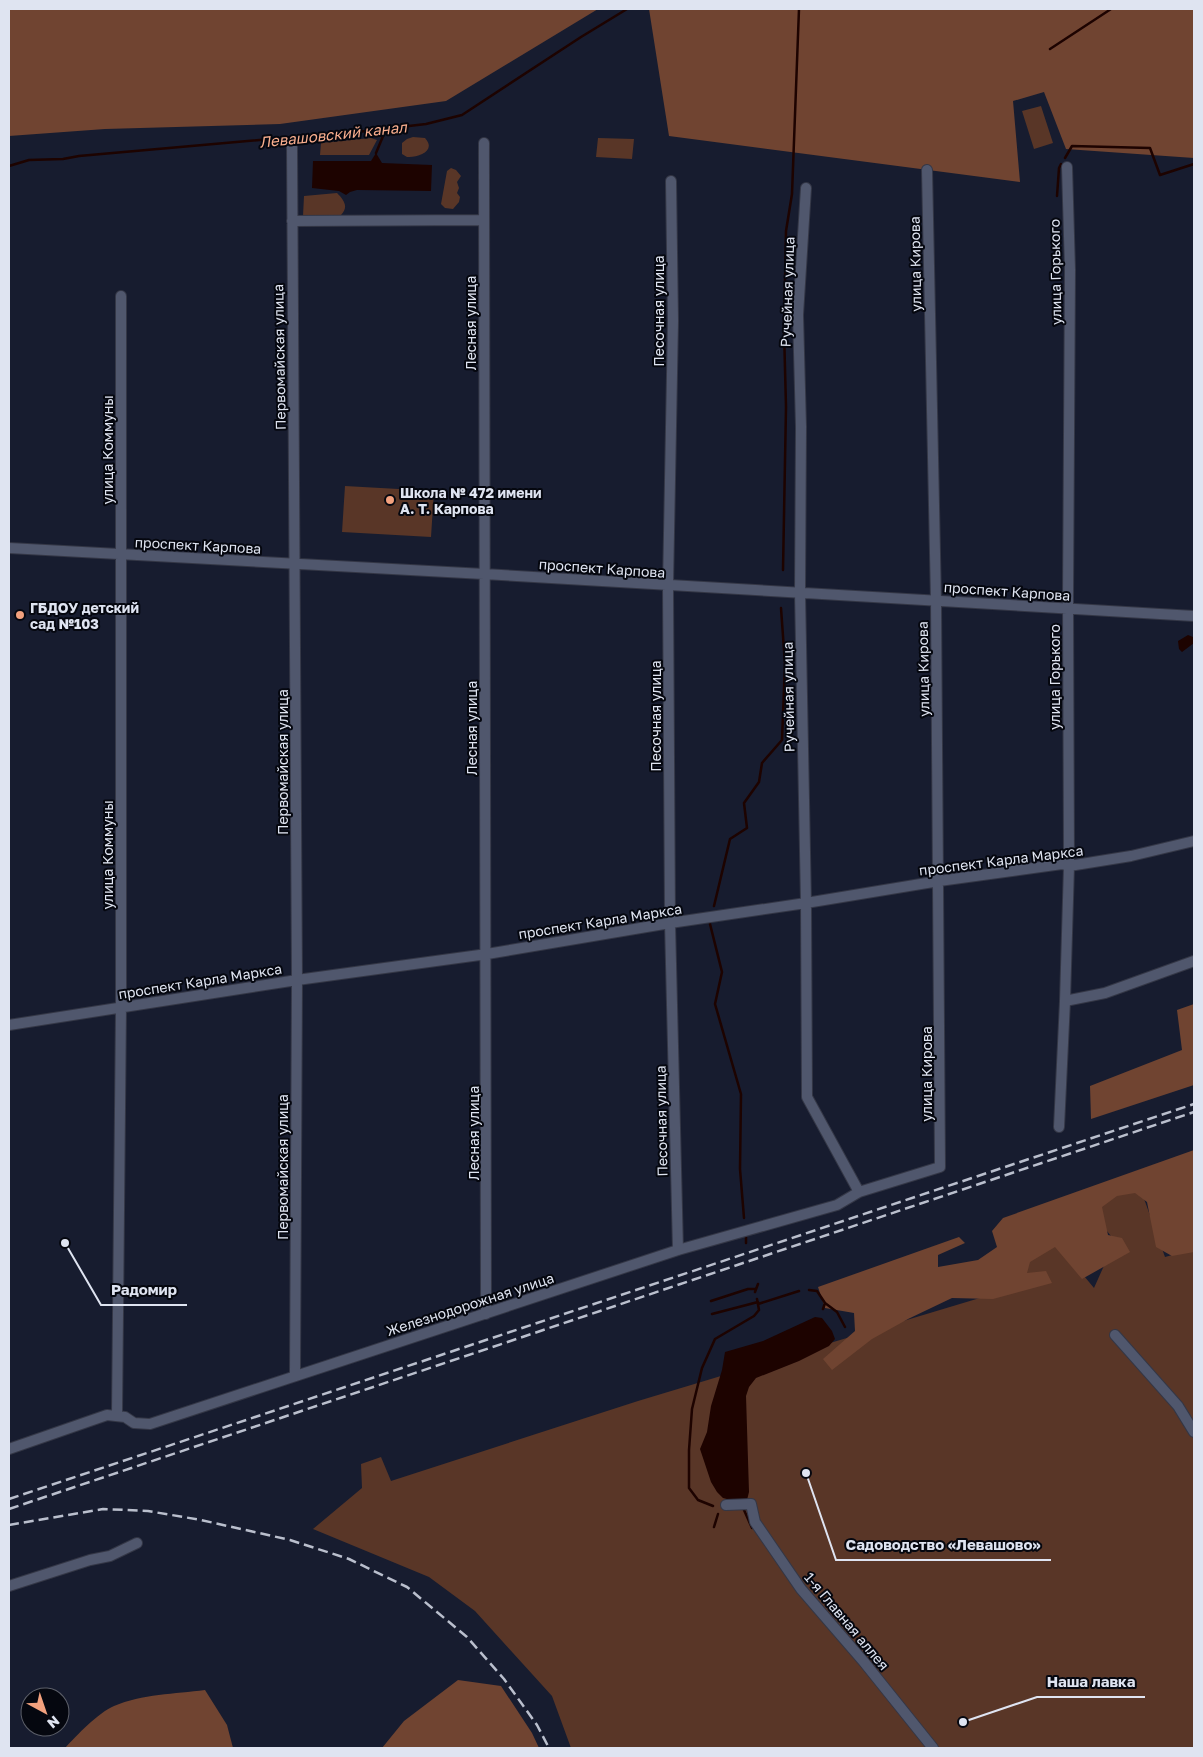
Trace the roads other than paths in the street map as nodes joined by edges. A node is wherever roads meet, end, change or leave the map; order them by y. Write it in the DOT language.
graph roads {
  1 [pos="484,143"];
  2 [pos="292,147"];
  3 [pos="1067,166"];
  4 [pos="927,170"];
  5 [pos="671,181"];
  6 [pos="806,188"];
  7 [pos="484,220"];
  8 [pos="292,221"];
  9 [pos="121,296"];
  10 [pos="9,548"];
  11 [pos="120,554"];
  12 [pos="294,564"];
  13 [pos="484,574"];
  14 [pos="668,586"];
  15 [pos="800,593"];
  16 [pos="936,601"];
  17 [pos="1068,609"];
  18 [pos="1194,616"];
  19 [pos="1194,841"];
  20 [pos="1069,866"];
  21 [pos="939,880"];
  22 [pos="806,903"];
  23 [pos="670,923"];
  24 [pos="487,954"];
  25 [pos="1194,961"];
  26 [pos="297,980"];
  27 [pos="1066,1001"];
  28 [pos="121,1007"];
  29 [pos="9,1025"];
  30 [pos="1059,1128"];
  31 [pos="940,1167"];
  32 [pos="860,1192"];
  33 [pos="678,1250"];
  34 [pos="486,1314"];
  35 [pos="1115,1335"];
  36 [pos="295,1376"];
  37 [pos="117,1415"];
  38 [pos="1194,1432"];
  39 [pos="9,1449"];
  40 [pos="726,1505"];
  41 [pos="137,1543"];
  42 [pos="9,1586"];
  43 [pos="933,1748"];
  1 -- 7 [label="street, Лесная улица"];
  2 -- 8 [label="street, Первомайская улица"];
  3 -- 17 [label="street, улица Горького"];
  4 -- 16 [label="street, улица Кирова"];
  5 -- 14 [label="street, Песочная улица"];
  6 -- 15 [label="street, Ручейная улица"];
  7 -- 8 [label="street"];
  7 -- 13 [label="street, Лесная улица"];
  8 -- 12 [label="street, Первомайская улица"];
  9 -- 11 [label="street, улица Коммуны"];
  10 -- 11 [label="street, проспект Карпова"];
  11 -- 12 [label="street, проспект Карпова"];
  11 -- 28 [label="street, улица Коммуны"];
  12 -- 13 [label="street, проспект Карпова"];
  12 -- 26 [label="street, Первомайская улица"];
  13 -- 14 [label="street, проспект Карпова"];
  13 -- 24 [label="street, Лесная улица"];
  14 -- 15 [label="street, проспект Карпова"];
  14 -- 23 [label="street, Песочная улица"];
  15 -- 16 [label="street, проспект Карпова"];
  15 -- 22 [label="street, Ручейная улица"];
  16 -- 17 [label="street, проспект Карпова"];
  16 -- 21 [label="street, улица Кирова"];
  17 -- 18 [label="street, проспект Карпова"];
  17 -- 20 [label="street, улица Горького"];
  19 -- 20 [label="street, проспект Карла Маркса"];
  20 -- 21 [label="street, проспект Карла Маркса"];
  20 -- 27 [label="street, улица Горького"];
  21 -- 22 [label="street, проспект Карла Маркса"];
  21 -- 31 [label="street, улица Кирова"];
  22 -- 23 [label="street, проспект Карла Маркса"];
  22 -- 32 [label="street, Ручейная улица"];
  23 -- 24 [label="street, проспект Карла Маркса"];
  23 -- 33 [label="street, Песочная улица"];
  24 -- 26 [label="street, проспект Карла Маркса"];
  24 -- 34 [label="street, Лесная улица"];
  25 -- 27 [label="street"];
  26 -- 28 [label="street, проспект Карла Маркса"];
  26 -- 36 [label="street, Первомайская улица"];
  27 -- 30 [label="street, улица Горького"];
  28 -- 29 [label="street, проспект Карла Маркса"];
  28 -- 37 [label="street, улица Коммуны"];
  31 -- 32 [label="street, Железнодорожная улица"];
  32 -- 33 [label="street, Железнодорожная улица"];
  33 -- 34 [label="street, Железнодорожная улица"];
  34 -- 36 [label="street, Железнодорожная улица"];
  35 -- 38 [label="street"];
  36 -- 37 [label="street, Железнодорожная улица"];
  37 -- 39 [label="street"];
  40 -- 43 [label="street, 1-я Главная аллея"];
  41 -- 42 [label="street"];
}
